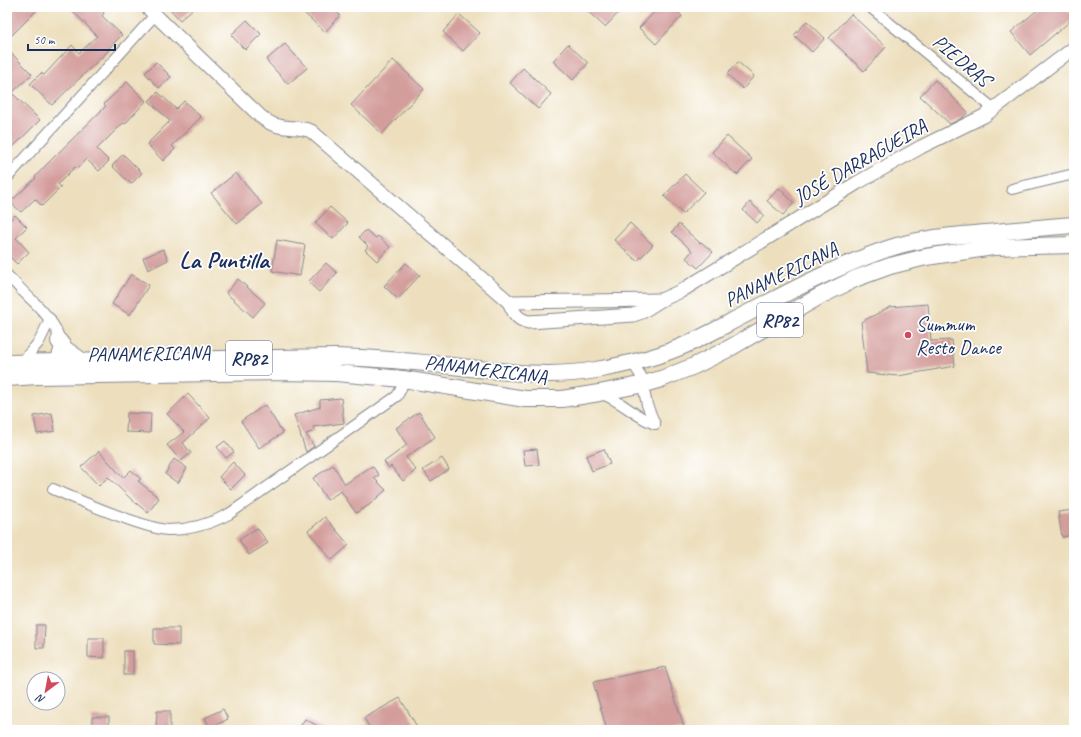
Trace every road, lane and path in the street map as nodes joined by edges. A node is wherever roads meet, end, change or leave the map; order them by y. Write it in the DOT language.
graph roads {
  1 [pos="870,7"];
  2 [pos="151,11"];
  3 [pos="1074,48"];
  4 [pos="994,109"];
  5 [pos="1074,174"];
  6 [pos="7,178"];
  7 [pos="1012,189"];
  8 [pos="1074,225"];
  9 [pos="1074,245"];
  10 [pos="7,275"];
  11 [pos="661,300"];
  12 [pos="509,302"];
  13 [pos="50,318"];
  14 [pos="59,341"];
  15 [pos="82,361"];
  16 [pos="14,362"];
  17 [pos="53,362"];
  18 [pos="632,362"];
  19 [pos="37,376"];
  20 [pos="7,378"];
  21 [pos="403,379"];
  22 [pos="644,384"];
  23 [pos="599,393"];
  24 [pos="53,489"];
  1 -- 4 [label="street, PIEDRAS"];
  2 -- 6 [label="street"];
  2 -- 12 [label="street"];
  3 -- 4 [label="street, JOSÉ DARRAGUEIRA"];
  4 -- 11 [label="street, JOSÉ DARRAGUEIRA"];
  5 -- 7 [label="street"];
  8 -- 18 [label="main road, PANAMERICANA / RP82"];
  9 -- 22 [label="main road, PANAMERICANA / RP82"];
  10 -- 13 [label="street"];
  11 -- 12 [label="street, JOSÉ DARRAGUEIRA"];
  11 -- 12 [label="street, JOSÉ DARRAGUEIRA"];
  13 -- 14 [label="street"];
  13 -- 16 [label="street"];
  14 -- 15 [label="main road"];
  14 -- 17 [label="street"];
  15 -- 17 [label="main road, PANAMERICANA / RP82"];
  15 -- 18 [label="main road, PANAMERICANA / RP82"];
  16 -- 17 [label="main road, PANAMERICANA / RP82"];
  17 -- 19 [label="street"];
  18 -- 22 [label="street"];
  19 -- 20 [label="main road, PANAMERICANA / RP82"];
  19 -- 21 [label="main road, PANAMERICANA / RP82"];
  21 -- 23 [label="main road, PANAMERICANA / RP82"];
  21 -- 24 [label="street"];
  22 -- 23 [label="main road, PANAMERICANA / RP82"];
  22 -- 23 [label="street"];
}
